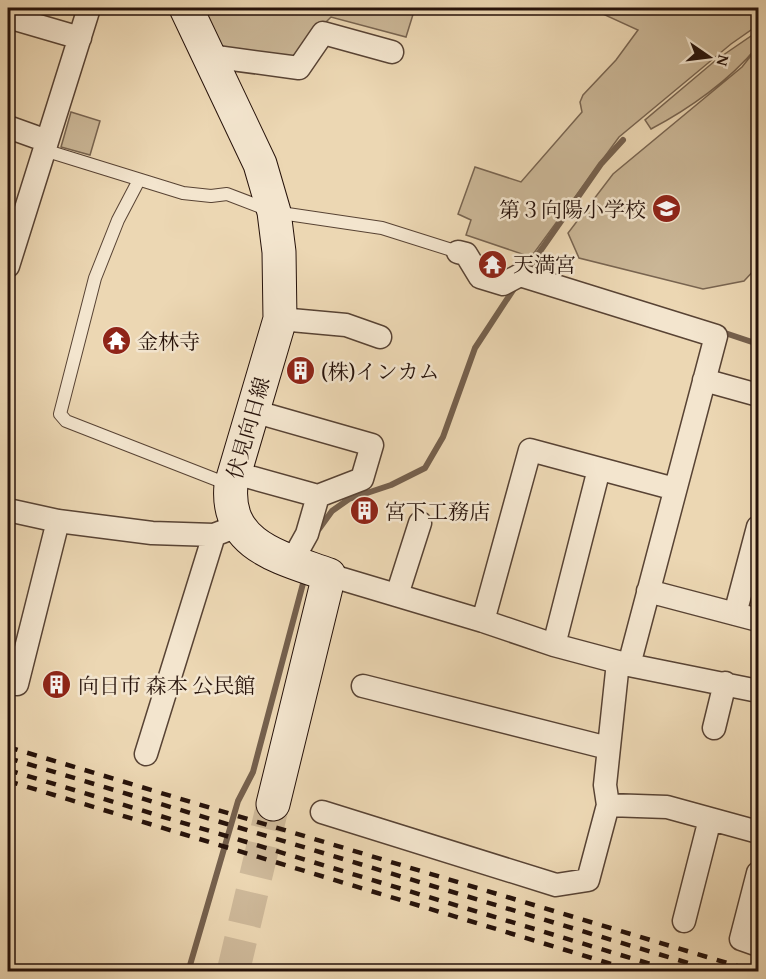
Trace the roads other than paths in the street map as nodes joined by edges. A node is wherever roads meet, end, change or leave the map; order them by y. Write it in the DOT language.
graph roads {
  1 [pos="89,8"];
  2 [pos="186,8"];
  3 [pos="8,17"];
  4 [pos="80,38"];
  5 [pos="392,52"];
  6 [pos="209,56"];
  7 [pos="8,127"];
  8 [pos="46,146"];
  9 [pos="139,180"];
  10 [pos="274,212"];
  11 [pos="458,252"];
  12 [pos="8,266"];
  13 [pos="280,318"];
  14 [pos="380,337"];
  15 [pos="704,380"];
  16 [pos="759,395"];
  17 [pos="253,411"];
  18 [pos="600,469"];
  19 [pos="233,479"];
  20 [pos="675,489"];
  21 [pos="318,496"];
  22 [pos="8,510"];
  23 [pos="58,521"];
  24 [pos="420,523"];
  25 [pos="759,526"];
  26 [pos="226,531"];
  27 [pos="292,561"];
  28 [pos="329,575"];
  29 [pos="648,591"];
  30 [pos="397,595"];
  31 [pos="735,614"];
  32 [pos="759,620"];
  33 [pos="483,621"];
  34 [pos="554,645"];
  35 [pos="624,663"];
  36 [pos="8,681"];
  37 [pos="724,683"];
  38 [pos="363,686"];
  39 [pos="759,691"];
  40 [pos="714,728"];
  41 [pos="608,748"];
  42 [pos="146,754"];
  43 [pos="273,804"];
  44 [pos="608,805"];
  45 [pos="322,812"];
  46 [pos="710,819"];
  47 [pos="759,832"];
  48 [pos="759,873"];
  49 [pos="684,921"];
  50 [pos="759,945"];
  1 -- 4 [label="street"];
  2 -- 6 [label="main road, 伏見向日線"];
  3 -- 4 [label="street"];
  4 -- 8 [label="street"];
  5 -- 6 [label="street"];
  6 -- 10 [label="main road, 伏見向日線"];
  7 -- 8 [label="street"];
  8 -- 9 [label="lane"];
  8 -- 12 [label="street"];
  9 -- 10 [label="lane"];
  9 -- 19 [label="lane"];
  10 -- 11 [label="lane"];
  10 -- 13 [label="main road, 伏見向日線"];
  11 -- 15 [label="street"];
  13 -- 14 [label="street"];
  13 -- 17 [label="main road, 伏見向日線"];
  15 -- 16 [label="street"];
  15 -- 20 [label="street"];
  17 -- 19 [label="main road, 伏見向日線"];
  17 -- 21 [label="street"];
  18 -- 20 [label="street"];
  18 -- 33 [label="street"];
  18 -- 34 [label="street"];
  19 -- 21 [label="street"];
  19 -- 26 [label="main road, 伏見向日線"];
  20 -- 29 [label="street"];
  21 -- 27 [label="street"];
  22 -- 23 [label="street"];
  23 -- 26 [label="street"];
  23 -- 36 [label="street"];
  24 -- 30 [label="street"];
  25 -- 31 [label="street"];
  26 -- 27 [label="main road"];
  26 -- 42 [label="street"];
  27 -- 28 [label="main road"];
  28 -- 30 [label="street"];
  28 -- 43 [label="main road"];
  29 -- 31 [label="street"];
  29 -- 35 [label="street"];
  30 -- 33 [label="street"];
  31 -- 32 [label="street"];
  33 -- 34 [label="street"];
  34 -- 35 [label="street"];
  35 -- 37 [label="street"];
  35 -- 41 [label="street"];
  37 -- 39 [label="street"];
  37 -- 40 [label="street"];
  38 -- 41 [label="street"];
  41 -- 44 [label="street"];
  44 -- 45 [label="street"];
  44 -- 46 [label="street"];
  46 -- 47 [label="street"];
  46 -- 49 [label="street"];
  48 -- 50 [label="street"];
}
